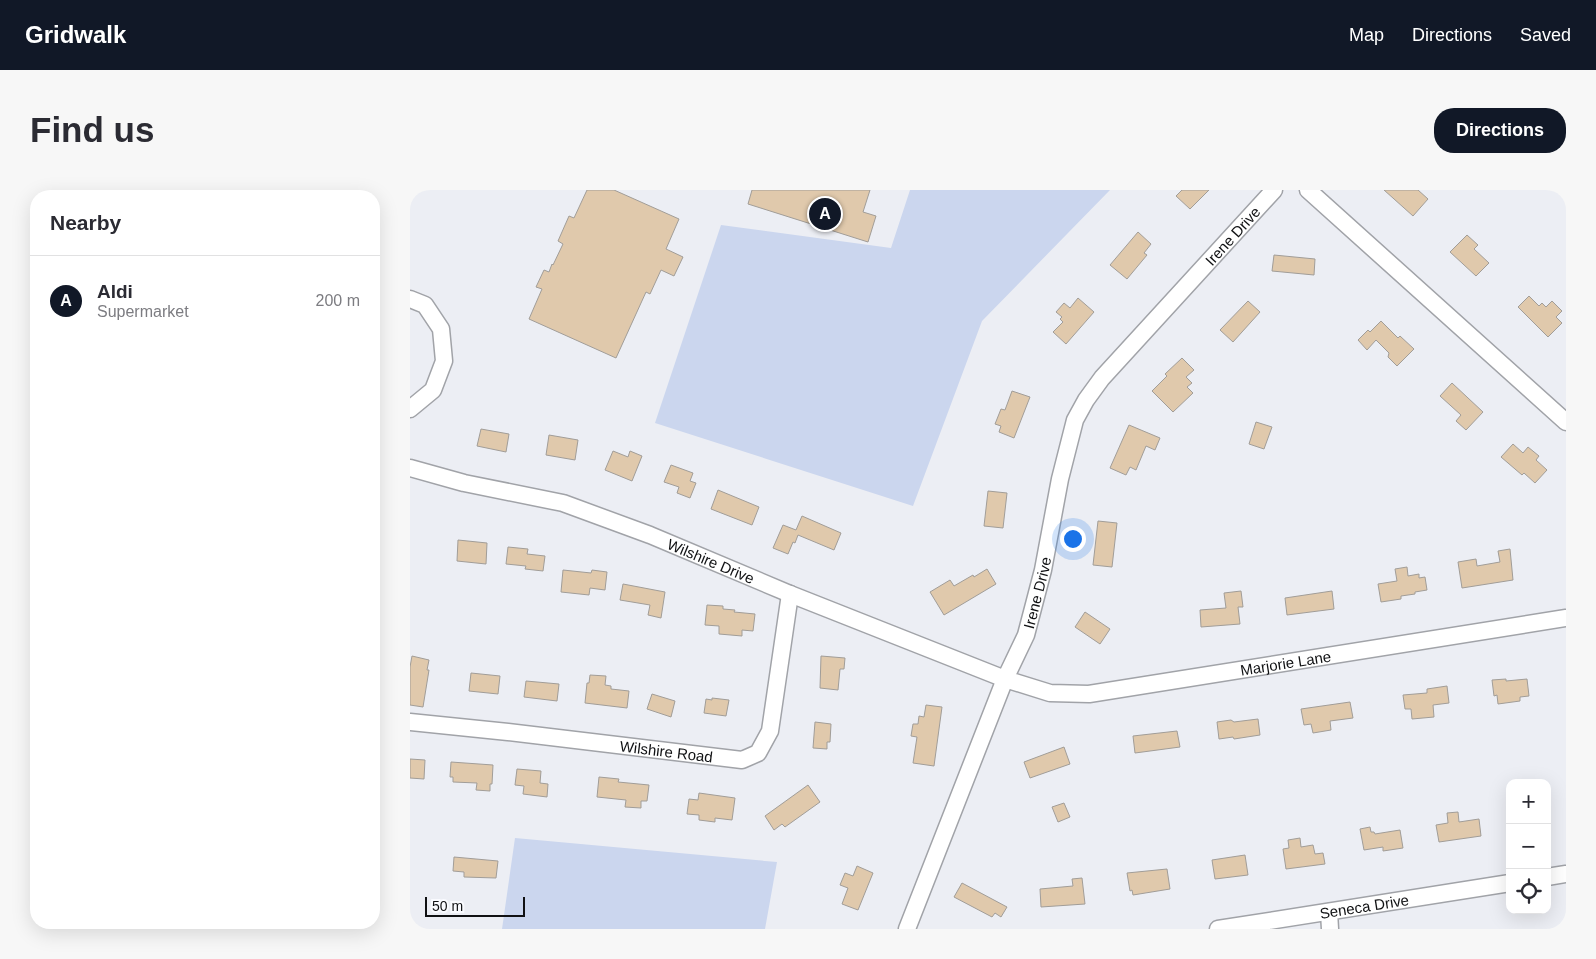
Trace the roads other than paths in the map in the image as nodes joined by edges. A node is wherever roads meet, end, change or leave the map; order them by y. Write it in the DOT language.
graph roads {
  1 [pos="1274,190"];
  2 [pos="1308,190"];
  3 [pos="410,298"];
  4 [pos="410,409"];
  5 [pos="1566,422"];
  6 [pos="410,468"];
  7 [pos="790,594"];
  8 [pos="1566,618"];
  9 [pos="1005,679"];
  10 [pos="410,722"];
  11 [pos="1566,874"];
  12 [pos="1551,876"];
  13 [pos="1506,884"];
  14 [pos="1328,912"];
  15 [pos="907,929"];
  16 [pos="1218,929"];
  17 [pos="1330,929"];
  1 -- 9 [label="street, Irene Drive"];
  2 -- 5 [label="street"];
  3 -- 4 [label="street"];
  6 -- 7 [label="street, Wilshire Drive"];
  7 -- 9 [label="street, Wilshire Drive"];
  7 -- 10 [label="street, Wilshire Road"];
  8 -- 9 [label="street, Marjorie Lane"];
  9 -- 15 [label="street, Irene Drive"];
  11 -- 12 [label="street"];
  13 -- 14 [label="street, Seneca Drive"];
  14 -- 16 [label="street, Seneca Drive"];
  14 -- 17 [label="street"];
}
